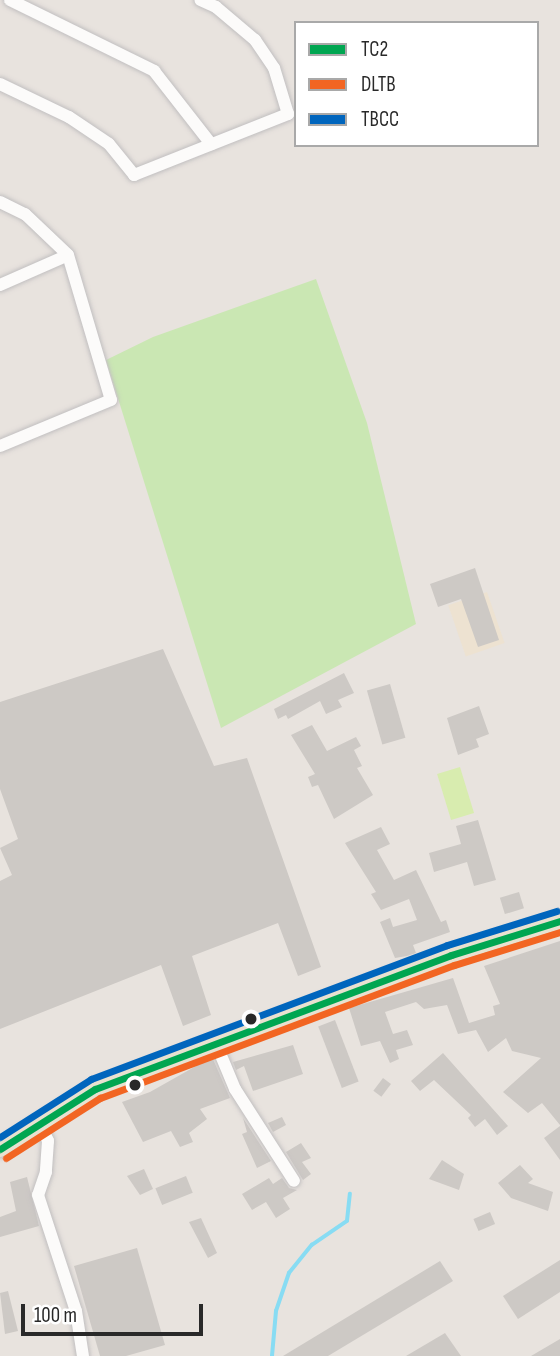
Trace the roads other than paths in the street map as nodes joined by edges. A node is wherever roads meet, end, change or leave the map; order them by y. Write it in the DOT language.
graph roads {
  1 [pos="10,0"];
  2 [pos="200,0"];
  3 [pos="0,84"];
  4 [pos="211,144"];
  5 [pos="0,202"];
  6 [pos="68,255"];
  7 [pos="0,285"];
  8 [pos="0,446"];
  9 [pos="560,920"];
  10 [pos="215,1041"];
  11 [pos="39,1123"];
  12 [pos="0,1149"];
  13 [pos="294,1181"];
  14 [pos="83,1356"];
  1 -- 4 [label="street"];
  2 -- 4 [label="street"];
  3 -- 4 [label="street"];
  5 -- 6 [label="street"];
  6 -- 7 [label="street"];
  6 -- 8 [label="street"];
  9 -- 10 [label="main road"];
  10 -- 11 [label="main road"];
  10 -- 13 [label="street"];
  11 -- 12 [label="main road"];
  11 -- 14 [label="street"];
}
